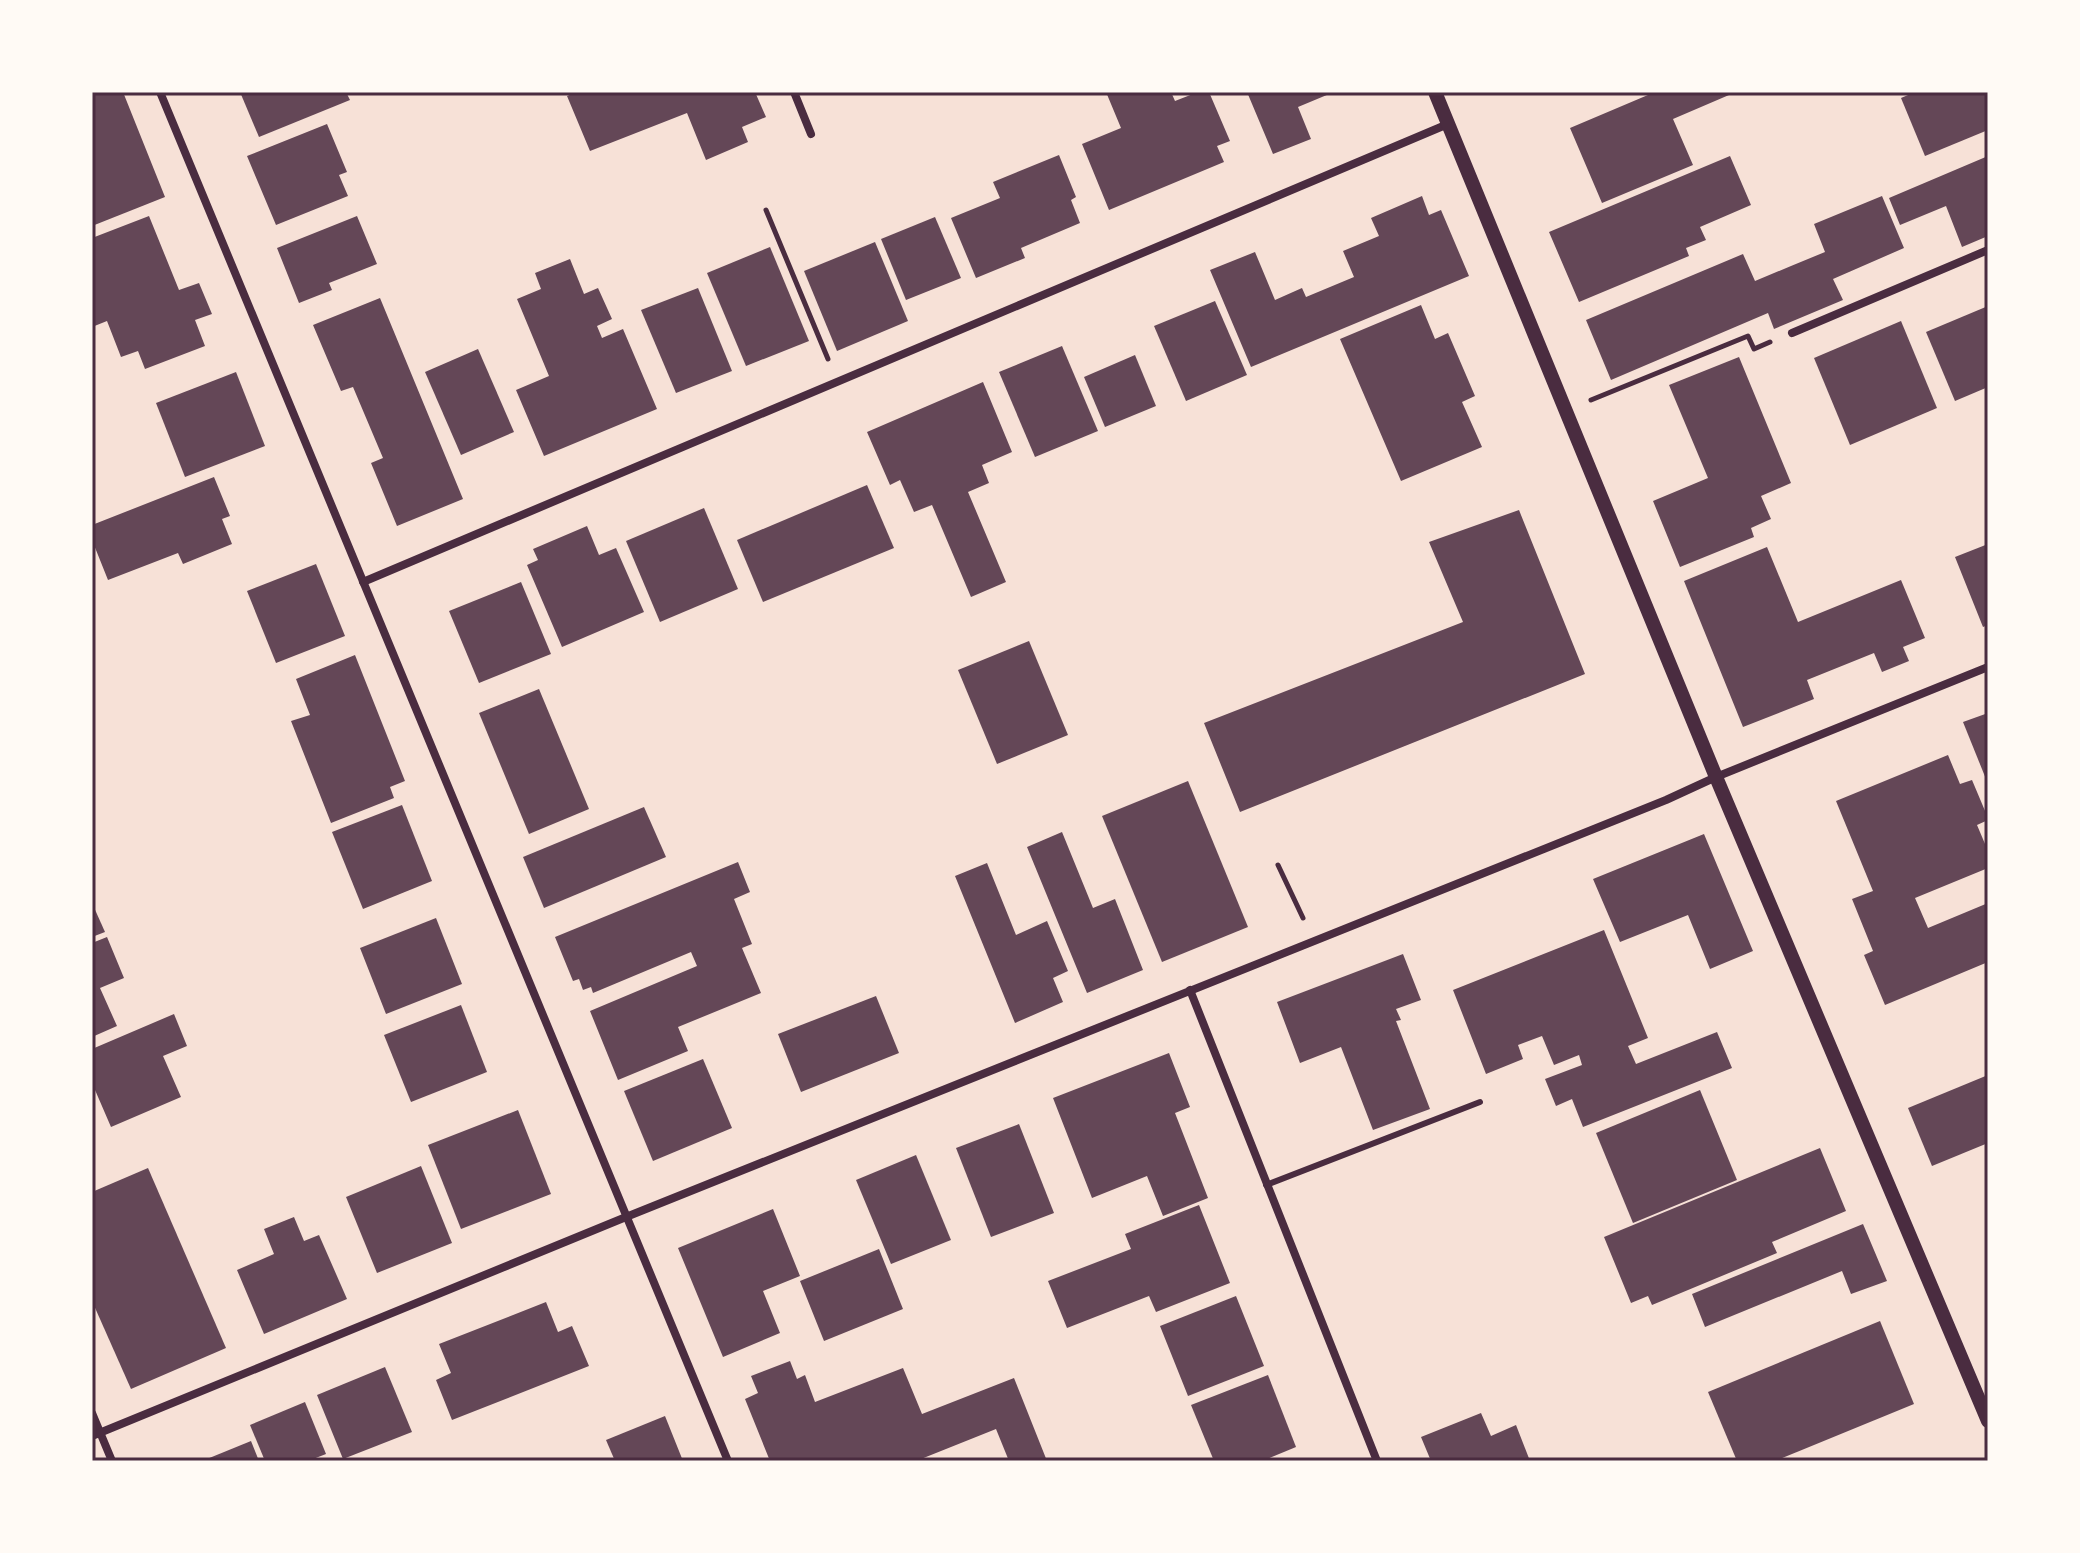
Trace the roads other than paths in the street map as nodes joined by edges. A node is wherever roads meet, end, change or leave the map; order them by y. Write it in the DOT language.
graph roads {
  1 [pos="160,92"];
  2 [pos="794,92"];
  3 [pos="1435,92"];
  4 [pos="1448,124"];
  5 [pos="811,134"];
  6 [pos="1988,250"];
  7 [pos="1792,333"];
  8 [pos="363,582"];
  9 [pos="1988,667"];
  10 [pos="1716,777"];
  11 [pos="1190,990"];
  12 [pos="1480,1102"];
  13 [pos="1266,1185"];
  14 [pos="626,1217"];
  15 [pos="92,1413"];
  16 [pos="1988,1421"];
  17 [pos="96,1435"];
  18 [pos="112,1461"];
  19 [pos="728,1461"];
  20 [pos="1377,1461"];
  1 -- 8 [label="street"];
  2 -- 5 [label="street"];
  3 -- 4 [label="street"];
  4 -- 8 [label="street"];
  4 -- 10 [label="street"];
  6 -- 7 [label="street"];
  8 -- 14 [label="street"];
  9 -- 10 [label="street"];
  10 -- 11 [label="street"];
  10 -- 16 [label="street"];
  11 -- 13 [label="street"];
  11 -- 14 [label="street"];
  12 -- 13 [label="lane"];
  13 -- 20 [label="street"];
  14 -- 17 [label="street"];
  14 -- 19 [label="street"];
  15 -- 17 [label="street"];
  17 -- 18 [label="street"];
}
